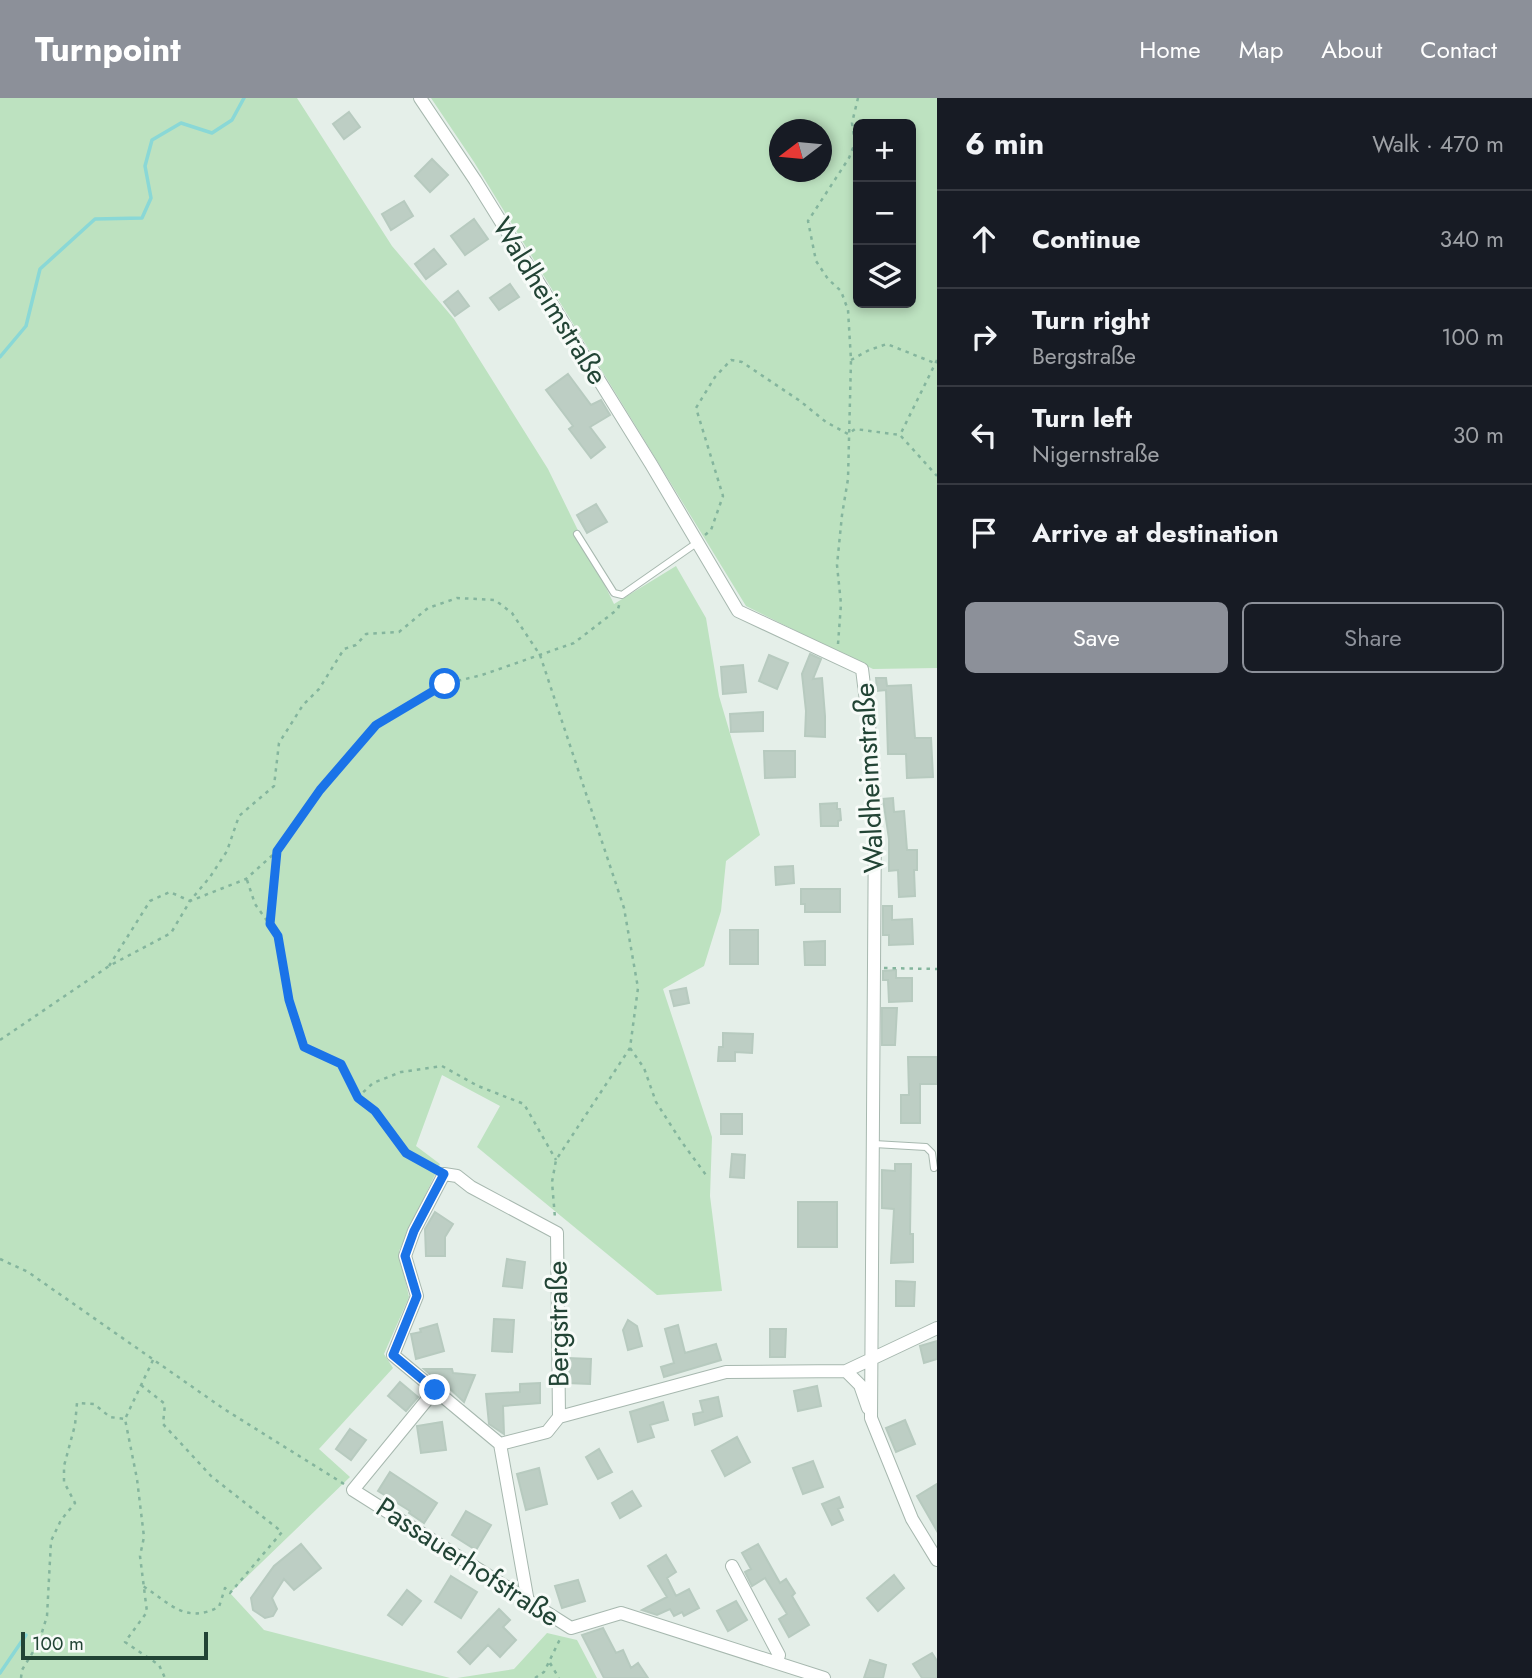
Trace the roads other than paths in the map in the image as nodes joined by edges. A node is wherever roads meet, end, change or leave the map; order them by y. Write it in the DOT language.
graph roads {
  1 [pos="420,98"];
  2 [pos="577,534"];
  3 [pos="698,542"];
  4 [pos="874,1144"];
  5 [pos="933,1168"];
  6 [pos="937,1328"];
  7 [pos="873,1358"];
  8 [pos="846,1371"];
  9 [pos="435,1390"];
  10 [pos="559,1417"];
  11 [pos="872,1418"];
  12 [pos="500,1444"];
  13 [pos="937,1559"];
  14 [pos="732,1566"];
  15 [pos="528,1602"];
  16 [pos="777,1662"];
  17 [pos="823,1678"];
  1 -- 3 [label="street, Waldheimstraße"];
  2 -- 3 [label="lane"];
  3 -- 4 [label="street, Waldheimstraße"];
  4 -- 5 [label="lane"];
  4 -- 7 [label="street, Waldheimstraße"];
  6 -- 7 [label="street, Bergstraße"];
  7 -- 8 [label="street, Bergstraße"];
  7 -- 11 [label="street, Waldheimstraße"];
  8 -- 10 [label="street, Bergstraße"];
  8 -- 11 [label="street, Waldheimstraße"];
  9 -- 10 [label="street, Bergstraße"];
  9 -- 12 [label="street"];
  9 -- 15 [label="street, Passauerhofstraße"];
  10 -- 12 [label="street"];
  11 -- 13 [label="street, Waldheimstraße"];
  12 -- 15 [label="street"];
  14 -- 16 [label="street"];
  15 -- 16 [label="street, Passauerhofstraße"];
  16 -- 17 [label="street, Passauerhofstraße"];
}
